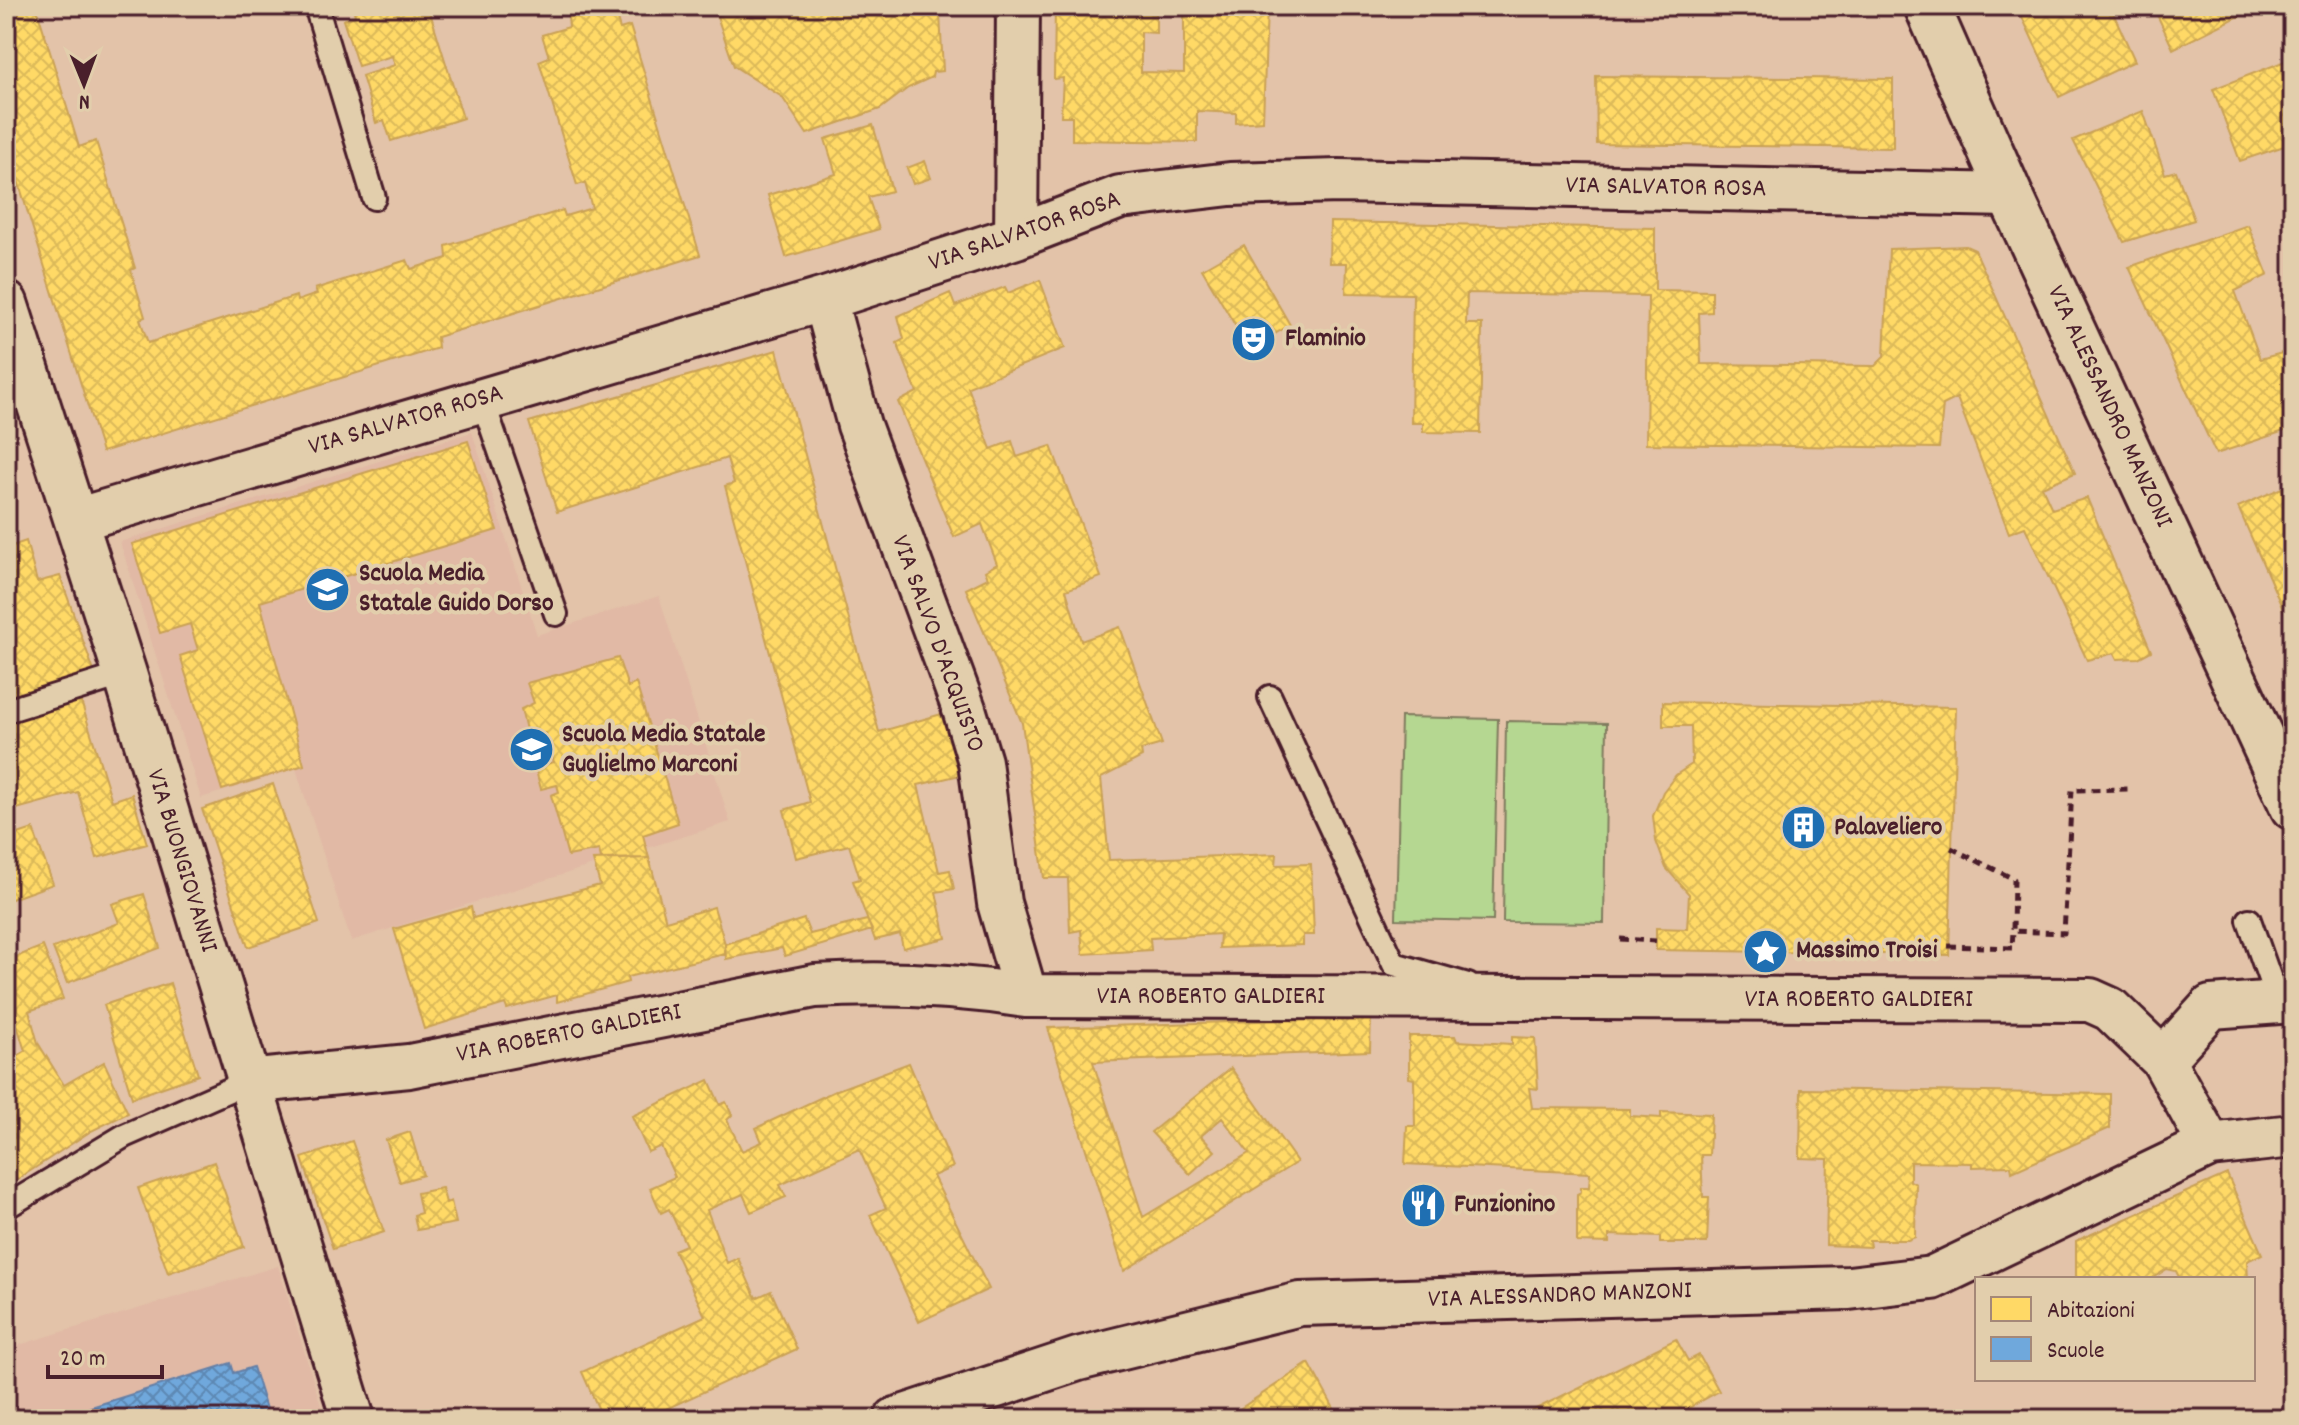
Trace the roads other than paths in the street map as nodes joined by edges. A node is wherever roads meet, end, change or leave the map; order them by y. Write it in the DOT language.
graph roads {
  1 [pos="316,6"];
  2 [pos="1018,6"];
  3 [pos="1927,6"];
  4 [pos="2010,195"];
  5 [pos="374,198"];
  6 [pos="1016,237"];
  7 [pos="825,299"];
  8 [pos="6,303"];
  9 [pos="482,399"];
  10 [pos="76,520"];
  11 [pos="556,614"];
  12 [pos="125,674"];
  13 [pos="1270,697"];
  14 [pos="6,711"];
  15 [pos="2293,807"];
  16 [pos="2249,920"];
  17 [pos="1026,996"];
  18 [pos="1517,999"];
  19 [pos="2286,1001"];
  20 [pos="2163,1060"];
  21 [pos="247,1082"];
  22 [pos="2293,1136"];
  23 [pos="2210,1145"];
  24 [pos="6,1207"];
  25 [pos="353,1419"];
  26 [pos="896,1419"];
  1 -- 5 [label="lane"];
  2 -- 6 [label="street"];
  3 -- 4 [label="street, VIA ALESSANDRO MANZONI"];
  4 -- 6 [label="street, VIA SALVATOR ROSA"];
  4 -- 15 [label="street, VIA ALESSANDRO MANZONI"];
  6 -- 7 [label="street, VIA SALVATOR ROSA"];
  7 -- 9 [label="street, VIA SALVATOR ROSA"];
  7 -- 17 [label="street, VIA SALVO D'ACQUISTO"];
  8 -- 10 [label="street, VIA BUONGIOVANNI"];
  9 -- 10 [label="street, VIA SALVATOR ROSA"];
  9 -- 11 [label="lane"];
  10 -- 12 [label="street, VIA BUONGIOVANNI"];
  12 -- 14 [label="lane"];
  12 -- 21 [label="street, VIA BUONGIOVANNI"];
  13 -- 18 [label="lane"];
  16 -- 19 [label="lane"];
  17 -- 18 [label="street, VIA ROBERTO GALDIERI"];
  17 -- 21 [label="street, VIA ROBERTO GALDIERI"];
  18 -- 20 [label="street, VIA ROBERTO GALDIERI"];
  19 -- 20 [label="street"];
  20 -- 23 [label="street"];
  21 -- 24 [label="lane"];
  21 -- 25 [label="street, VIA BUONGIOVANNI"];
  22 -- 23 [label="street, VIA ALESSANDRO MANZONI"];
  23 -- 26 [label="street, VIA ALESSANDRO MANZONI"];
}
